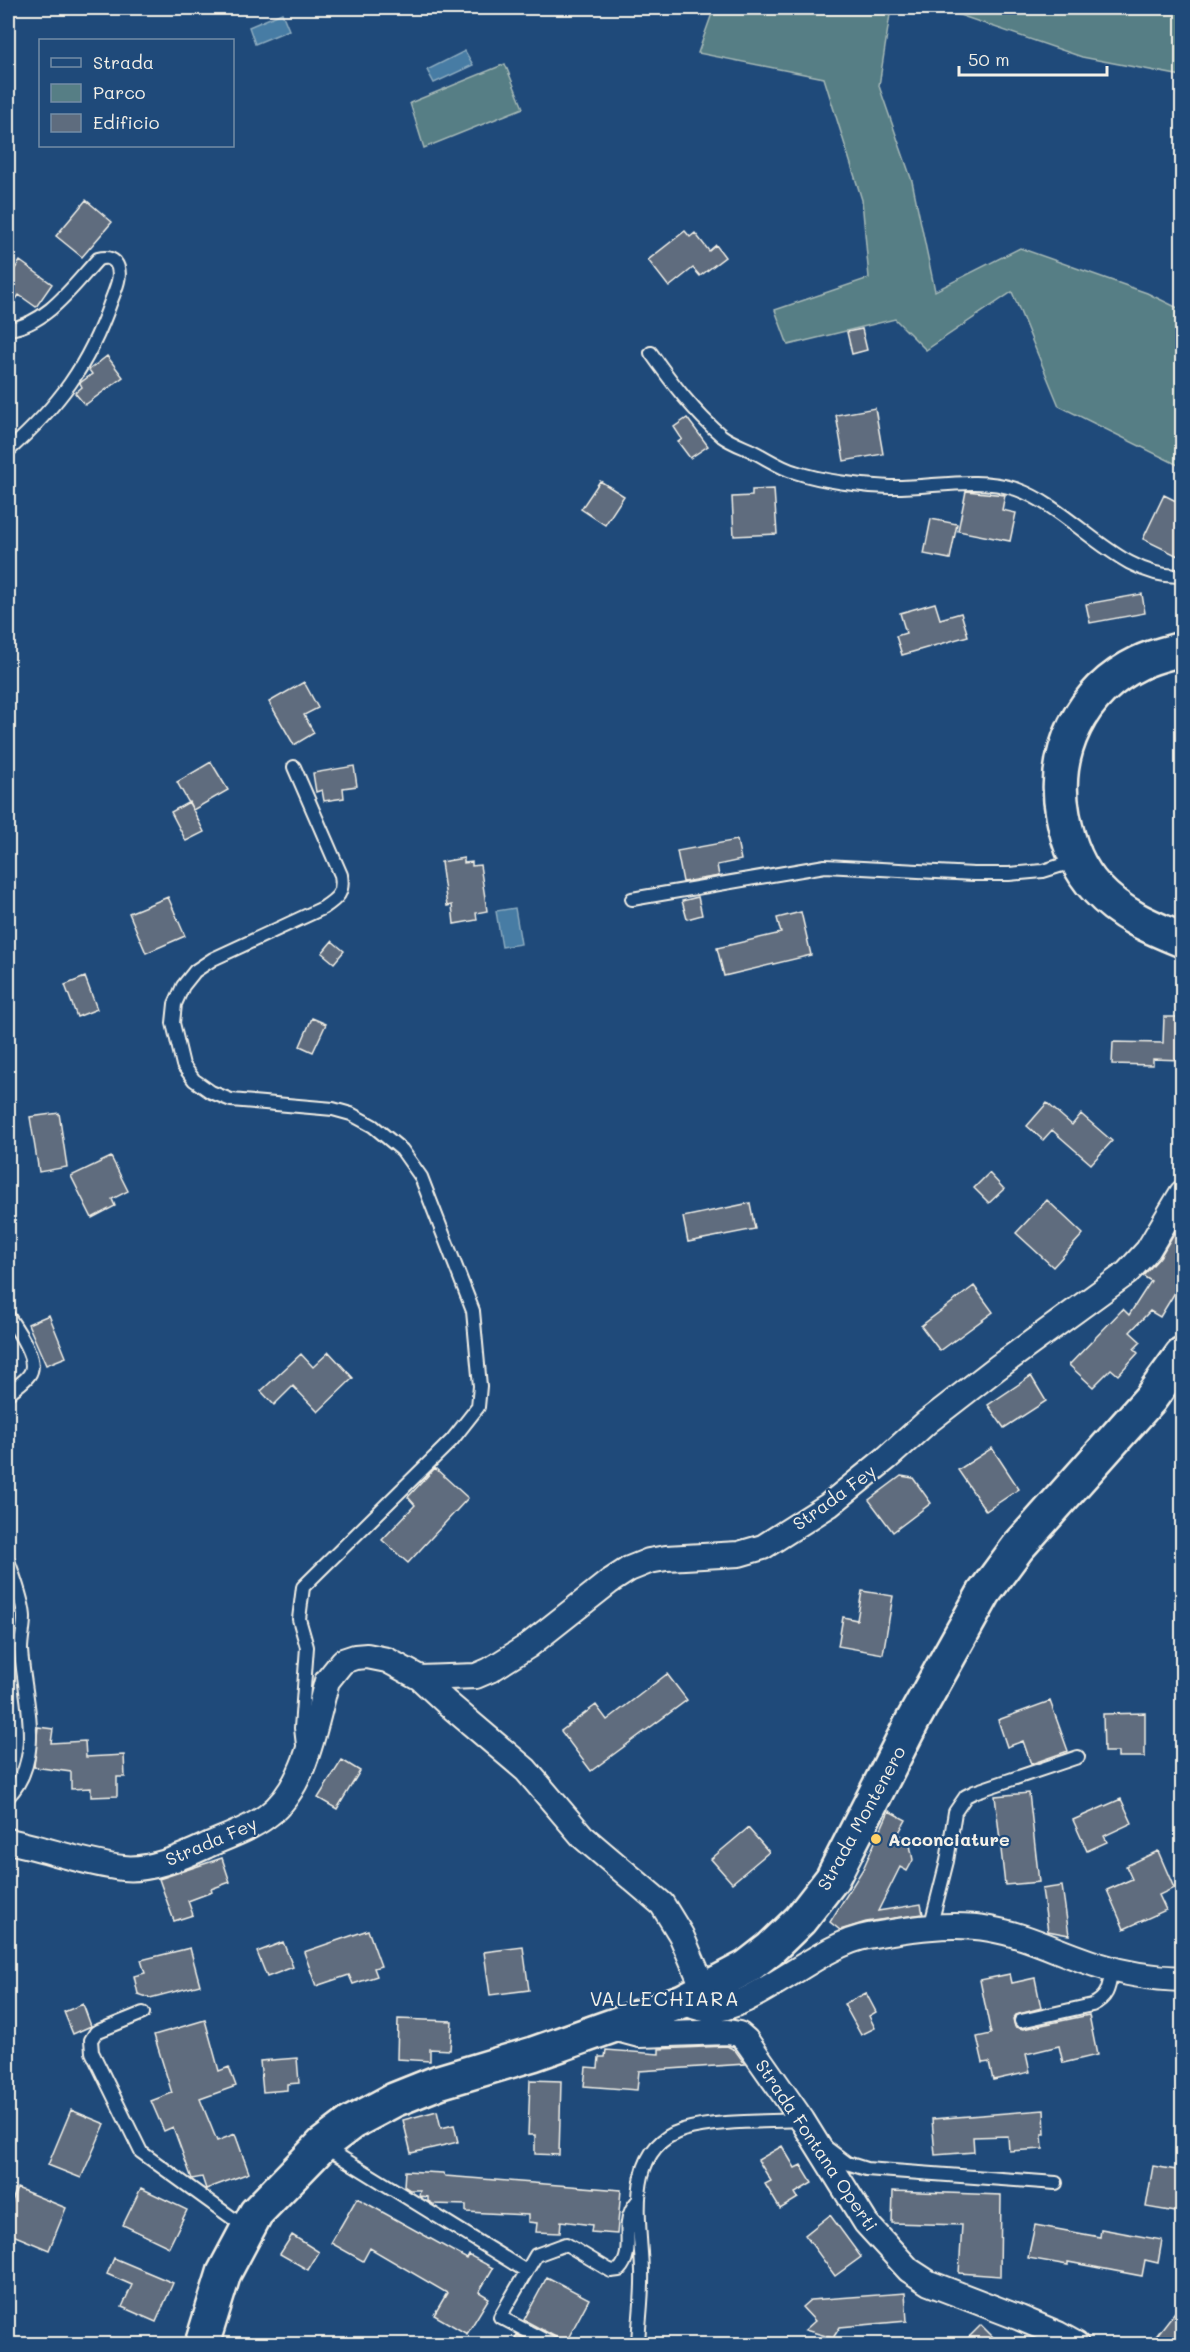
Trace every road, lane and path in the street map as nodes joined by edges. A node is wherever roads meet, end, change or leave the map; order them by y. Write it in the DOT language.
graph roads {
  1 [pos="8,329"];
  2 [pos="651,353"];
  3 [pos="8,451"];
  4 [pos="1182,576"];
  5 [pos="1182,649"];
  6 [pos="294,767"];
  7 [pos="1076,861"];
  8 [pos="632,899"];
  9 [pos="1182,940"];
  10 [pos="1182,1194"];
  11 [pos="8,1316"];
  12 [pos="1182,1355"];
  13 [pos="8,1394"];
  14 [pos="8,1560"];
  15 [pos="420,1678"];
  16 [pos="1078,1757"];
  17 [pos="304,1764"];
  18 [pos="8,1797"];
  19 [pos="8,1841"];
  20 [pos="930,1928"];
  21 [pos="1112,1969"];
  22 [pos="1182,1978"];
  23 [pos="694,1996"];
  24 [pos="143,2013"];
  25 [pos="1021,2021"];
  26 [pos="609,2027"];
  27 [pos="807,2128"];
  28 [pos="322,2145"];
  29 [pos="1056,2183"];
  30 [pos="639,2199"];
  31 [pos="248,2229"];
  32 [pos="526,2271"];
  33 [pos="202,2344"];
  34 [pos="552,2344"];
  35 [pos="638,2344"];
  36 [pos="1076,2344"];
  1 -- 3 [label="lane"];
  2 -- 4 [label="lane"];
  5 -- 7 [label="main road"];
  6 -- 17 [label="lane"];
  7 -- 8 [label="lane"];
  7 -- 9 [label="main road"];
  10 -- 15 [label="street, Strada Fey"];
  11 -- 13 [label="lane"];
  12 -- 23 [label="main road, Strada Montenero"];
  14 -- 18 [label="lane"];
  15 -- 17 [label="street, Strada Fey"];
  15 -- 23 [label="street, Strada Fey"];
  16 -- 20 [label="lane"];
  17 -- 19 [label="street, Strada Fey"];
  20 -- 21 [label="street"];
  20 -- 23 [label="street"];
  21 -- 22 [label="street"];
  21 -- 25 [label="lane"];
  23 -- 26 [label="main road, Strada Montenero"];
  24 -- 31 [label="lane"];
  26 -- 27 [label="street, Strada Fontana Operti"];
  26 -- 28 [label="main road, Strada Montenero"];
  27 -- 29 [label="lane"];
  27 -- 30 [label="lane"];
  27 -- 36 [label="street, Strada Fontana Operti"];
  28 -- 31 [label="main road, Strada Montenero"];
  28 -- 32 [label="lane"];
  30 -- 32 [label="lane"];
  30 -- 35 [label="lane"];
  31 -- 33 [label="main road, Strada Montenero"];
  32 -- 34 [label="lane"];
}
